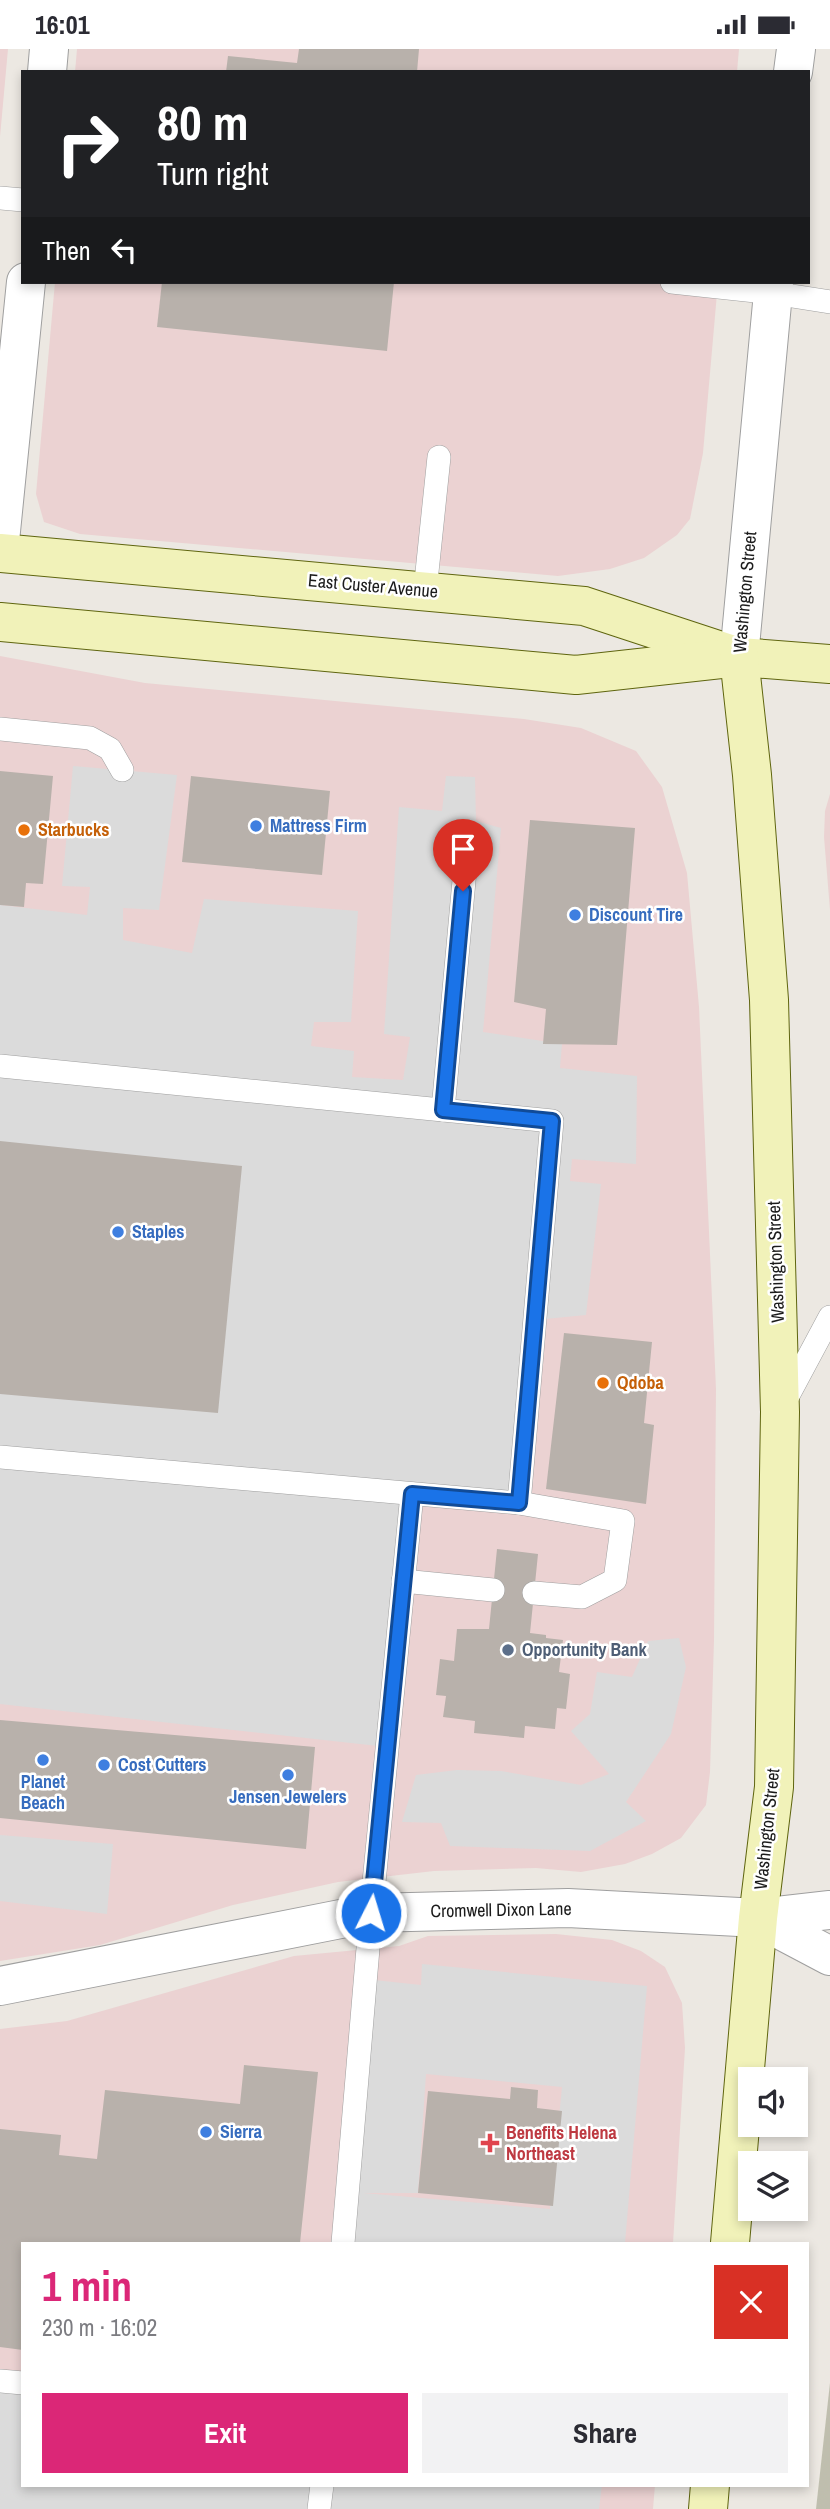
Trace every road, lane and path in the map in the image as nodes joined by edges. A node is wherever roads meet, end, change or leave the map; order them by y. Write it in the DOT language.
graph roads {
  1 [pos="49,49"];
  2 [pos="796,49"];
  3 [pos="47,70"];
  4 [pos="793,70"];
  5 [pos="0,198"];
  6 [pos="21,200"];
  7 [pos="26,284"];
  8 [pos="712,284"];
  9 [pos="773,287"];
  10 [pos="830,302"];
  11 [pos="439,457"];
  12 [pos="0,541"];
  13 [pos="0,552"];
  14 [pos="425,591"];
  15 [pos="0,622"];
  16 [pos="738,657"];
  17 [pos="830,664"];
  18 [pos="0,729"];
  19 [pos="121,770"];
  20 [pos="468,837"];
  21 [pos="0,1066"];
  22 [pos="443,1110"];
  23 [pos="830,1317"];
  24 [pos="780,1412"];
  25 [pos="0,1457"];
  26 [pos="412,1494"];
  27 [pos="519,1503"];
  28 [pos="403,1581"];
  29 [pos="493,1590"];
  30 [pos="534,1594"];
  31 [pos="830,1910"];
  32 [pos="371,1913"];
  33 [pos="758,1918"];
  34 [pos="830,1956"];
  35 [pos="0,1986"];
  36 [pos="343,2242"];
  37 [pos="730,2242"];
  38 [pos="0,2381"];
  39 [pos="21,2383"];
  40 [pos="322,2487"];
  41 [pos="710,2487"];
  42 [pos="319,2509"];
  43 [pos="708,2509"];
  1 -- 3 [label="street"];
  2 -- 4 [label="street"];
  5 -- 6 [label="lane"];
  7 -- 12 [label="street"];
  8 -- 9 [label="lane"];
  9 -- 10 [label="lane"];
  9 -- 16 [label="street, Washington Street"];
  11 -- 14 [label="lane"];
  13 -- 14 [label="main road, East Custer Avenue"];
  14 -- 16 [label="main road, East Custer Avenue"];
  15 -- 16 [label="main road, East Custer Avenue"];
  16 -- 17 [label="main road, East Custer Avenue"];
  16 -- 24 [label="main road, Washington Street"];
  18 -- 19 [label="lane"];
  20 -- 22 [label="lane"];
  21 -- 22 [label="lane"];
  22 -- 27 [label="lane"];
  23 -- 24 [label="lane"];
  24 -- 33 [label="main road, Washington Street"];
  25 -- 26 [label="lane"];
  26 -- 27 [label="lane"];
  26 -- 28 [label="lane"];
  27 -- 30 [label="lane"];
  28 -- 29 [label="lane"];
  28 -- 32 [label="lane"];
  31 -- 33 [label="street, Cromwell Dixon Lane"];
  32 -- 33 [label="street, Cromwell Dixon Lane"];
  32 -- 35 [label="street, Cromwell Dixon Lane"];
  32 -- 36 [label="lane"];
  33 -- 34 [label="street, Cromwell Dixon Lane"];
  33 -- 37 [label="main road, Washington Street"];
  38 -- 39 [label="lane"];
  40 -- 42 [label="lane"];
  41 -- 43 [label="main road"];
}
